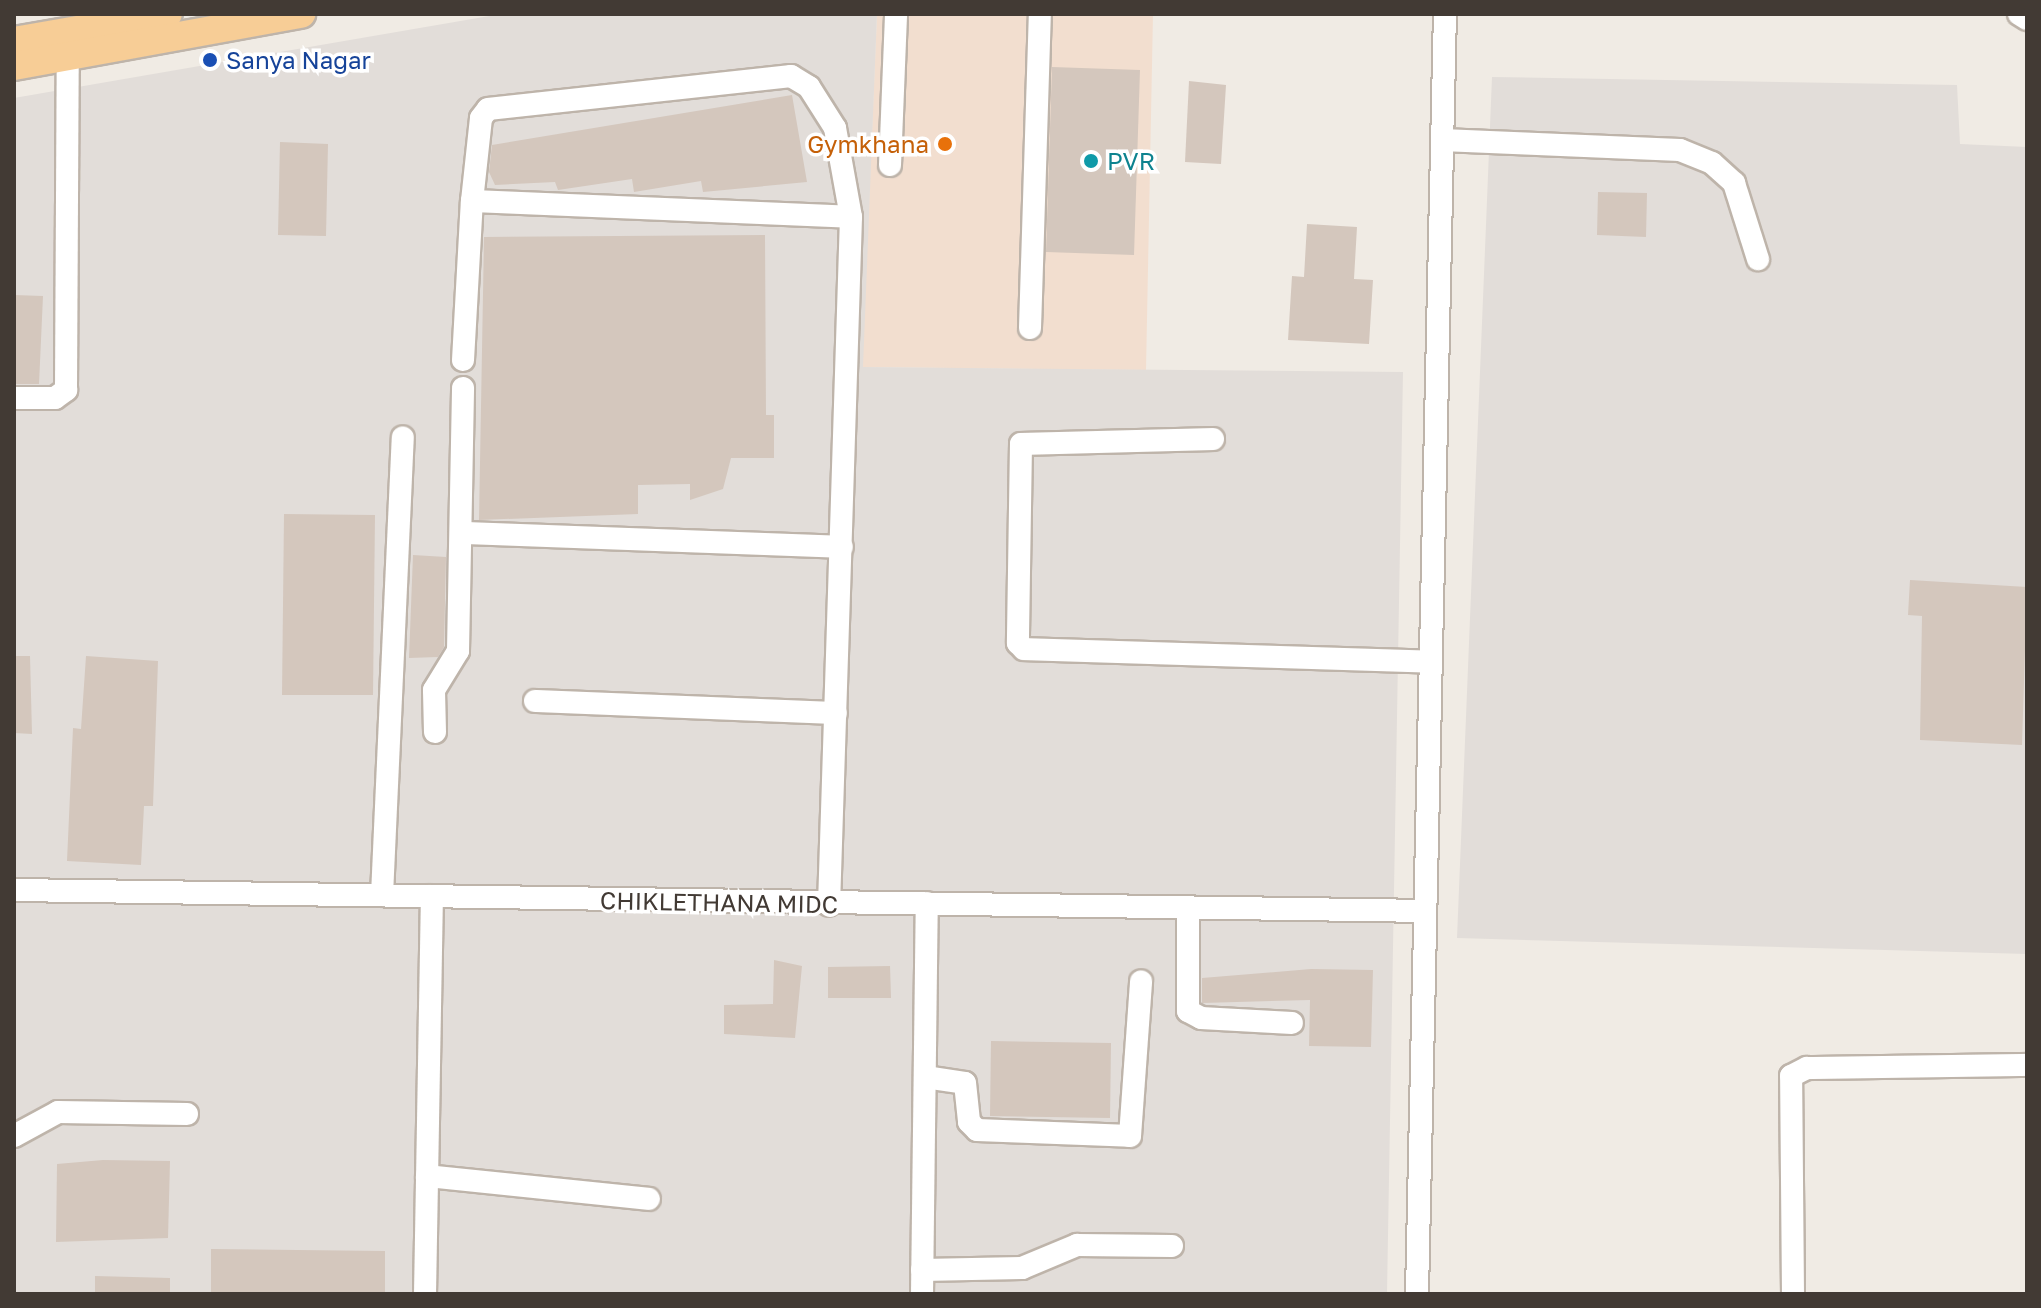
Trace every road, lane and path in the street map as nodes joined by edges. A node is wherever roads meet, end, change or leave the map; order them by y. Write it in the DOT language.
graph roads {
  1 [pos="168,14"];
  2 [pos="896,14"];
  3 [pos="1040,14"];
  4 [pos="1445,14"];
  5 [pos="2019,14"];
  6 [pos="287,15"];
  7 [pos="2027,19"];
  8 [pos="14,41"];
  9 [pos="68,56"];
  10 [pos="14,66"];
  11 [pos="1442,140"];
  12 [pos="890,165"];
  13 [pos="472,201"];
  14 [pos="851,217"];
  15 [pos="1758,259"];
  16 [pos="1030,328"];
  17 [pos="463,360"];
  18 [pos="463,388"];
  19 [pos="14,398"];
  20 [pos="403,437"];
  21 [pos="1213,439"];
  22 [pos="463,533"];
  23 [pos="842,547"];
  24 [pos="1430,662"];
  25 [pos="535,701"];
  26 [pos="836,713"];
  27 [pos="435,732"];
  28 [pos="14,890"];
  29 [pos="382,895"];
  30 [pos="432,896"];
  31 [pos="927,903"];
  32 [pos="829,905"];
  33 [pos="1188,907"];
  34 [pos="1424,911"];
  35 [pos="1141,981"];
  36 [pos="1292,1023"];
  37 [pos="2027,1065"];
  38 [pos="925,1077"];
  39 [pos="187,1114"];
  40 [pos="14,1136"];
  41 [pos="427,1176"];
  42 [pos="649,1199"];
  43 [pos="1172,1246"];
  44 [pos="922,1270"];
  45 [pos="425,1294"];
  46 [pos="922,1294"];
  47 [pos="1417,1294"];
  48 [pos="1793,1294"];
  1 -- 8 [label="main road"];
  2 -- 12 [label="street"];
  3 -- 16 [label="street"];
  4 -- 11 [label="street"];
  5 -- 7 [label="street"];
  6 -- 9 [label="main road"];
  9 -- 10 [label="main road"];
  9 -- 19 [label="street"];
  11 -- 15 [label="street"];
  11 -- 24 [label="street"];
  13 -- 14 [label="street"];
  13 -- 14 [label="street"];
  13 -- 17 [label="street"];
  14 -- 23 [label="street"];
  18 -- 22 [label="street"];
  20 -- 29 [label="street"];
  21 -- 24 [label="street"];
  22 -- 23 [label="street"];
  22 -- 27 [label="street"];
  23 -- 26 [label="street"];
  24 -- 34 [label="street"];
  25 -- 26 [label="street"];
  26 -- 32 [label="street"];
  28 -- 29 [label="street, CHIKLETHANA MIDC"];
  29 -- 30 [label="street, CHIKLETHANA MIDC"];
  30 -- 32 [label="street, CHIKLETHANA MIDC"];
  30 -- 41 [label="street"];
  31 -- 32 [label="street, CHIKLETHANA MIDC"];
  31 -- 33 [label="street, CHIKLETHANA MIDC"];
  31 -- 38 [label="street"];
  33 -- 34 [label="street, CHIKLETHANA MIDC"];
  33 -- 36 [label="street"];
  34 -- 47 [label="street"];
  35 -- 38 [label="street"];
  37 -- 48 [label="street"];
  38 -- 44 [label="street"];
  39 -- 40 [label="street"];
  41 -- 42 [label="street"];
  41 -- 45 [label="street"];
  43 -- 44 [label="street"];
  44 -- 46 [label="street"];
}
